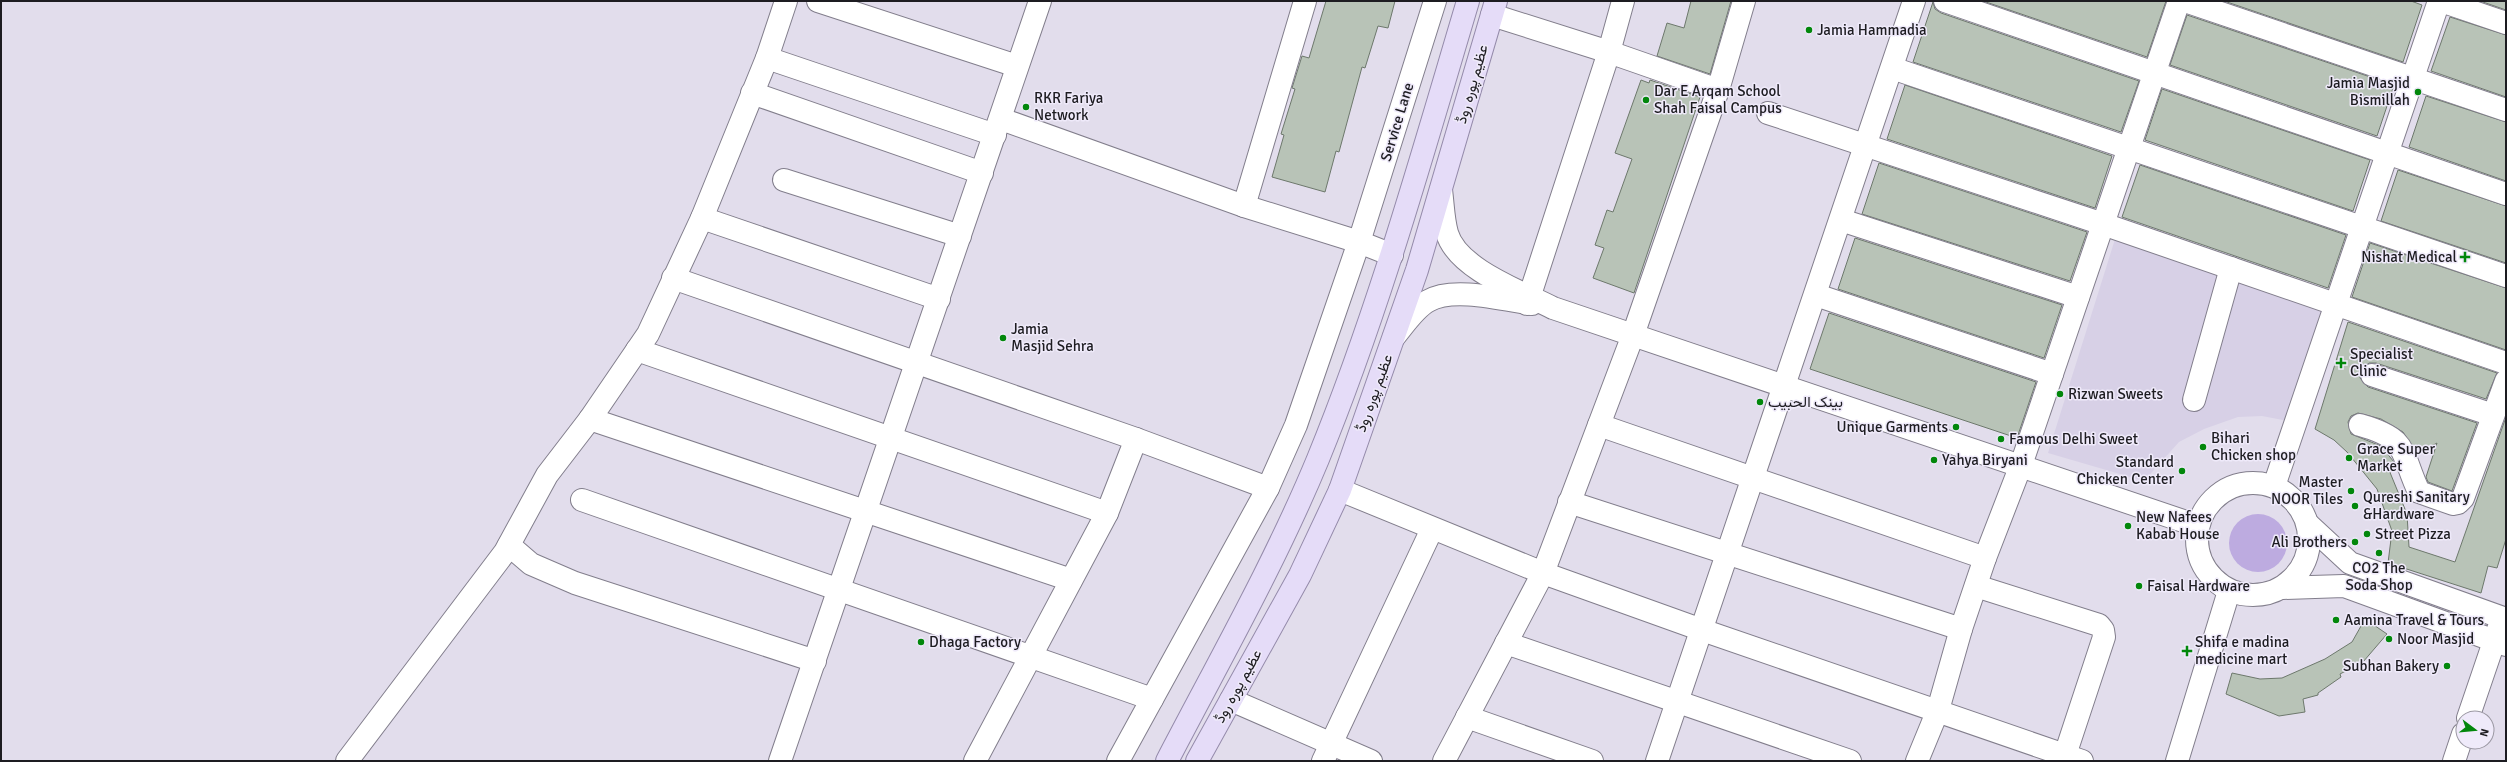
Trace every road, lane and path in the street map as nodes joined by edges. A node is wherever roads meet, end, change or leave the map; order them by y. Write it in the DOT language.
graph roads {
  1 [pos="786,1"];
  2 [pos="818,1"];
  3 [pos="1305,1"];
  4 [pos="1435,1"];
  5 [pos="1468,1"];
  6 [pos="1623,1"];
  7 [pos="1744,1"];
  8 [pos="1914,1"];
  9 [pos="1945,1"];
  10 [pos="2179,1"];
  11 [pos="2185,1"];
  12 [pos="2440,1"];
  13 [pos="1038,2"];
  14 [pos="1494,8"];
  15 [pos="2506,23"];
  16 [pos="1609,52"];
  17 [pos="767,58"];
  18 [pos="1017,66"];
  19 [pos="1892,68"];
  20 [pos="2154,74"];
  21 [pos="2412,78"];
  22 [pos="1718,90"];
  23 [pos="752,93"];
  24 [pos="2506,110"];
  25 [pos="1768,113"];
  26 [pos="998,127"];
  27 [pos="1866,144"];
  28 [pos="2129,147"];
  29 [pos="2387,153"];
  30 [pos="982,173"];
  31 [pos="784,180"];
  32 [pos="1441,190"];
  33 [pos="2506,194"];
  34 [pos="1244,206"];
  35 [pos="702,218"];
  36 [pos="1841,220"];
  37 [pos="2103,224"];
  38 [pos="2361,229"];
  39 [pos="960,236"];
  40 [pos="1359,242"];
  41 [pos="1392,255"];
  42 [pos="2231,268"];
  43 [pos="2506,276"];
  44 [pos="674,278"];
  45 [pos="1816,295"];
  46 [pos="2078,297"];
  47 [pos="939,298"];
  48 [pos="1528,300"];
  49 [pos="2335,304"];
  50 [pos="1633,335"];
  51 [pos="1394,337"];
  52 [pos="637,350"];
  53 [pos="2506,363"];
  54 [pos="916,364"];
  55 [pos="2052,374"];
  56 [pos="2372,375"];
  57 [pos="2506,381"];
  58 [pos="1785,387"];
  59 [pos="2194,400"];
  60 [pos="2494,415"];
  61 [pos="590,419"];
  62 [pos="1599,425"];
  63 [pos="2360,426"];
  64 [pos="890,436"];
  65 [pos="1136,439"];
  66 [pos="2021,465"];
  67 [pos="1754,478"];
  68 [pos="2274,486"];
  69 [pos="1268,488"];
  70 [pos="1340,490"];
  71 [pos="582,500"];
  72 [pos="1570,502"];
  73 [pos="866,511"];
  74 [pos="1107,513"];
  75 [pos="2308,525"];
  76 [pos="2198,526"];
  77 [pos="1432,529"];
  78 [pos="509,545"];
  79 [pos="1728,554"];
  80 [pos="1985,558"];
  81 [pos="1543,573"];
  82 [pos="1071,580"];
  83 [pos="1976,586"];
  84 [pos="839,588"];
  85 [pos="2282,588"];
  86 [pos="2229,590"];
  87 [pos="2505,614"];
  88 [pos="1961,629"];
  89 [pos="1702,630"];
  90 [pos="2500,643"];
  91 [pos="1506,644"];
  92 [pos="1030,657"];
  93 [pos="815,662"];
  94 [pos="1152,699"];
  95 [pos="1230,700"];
  96 [pos="1677,702"];
  97 [pos="1938,710"];
  98 [pos="2471,710"];
  99 [pos="1467,717"];
  100 [pos="2458,750"];
  101 [pos="1327,753"];
  102 [pos="2074,758"];
  103 [pos="347,761"];
  104 [pos="780,761"];
  105 [pos="975,761"];
  106 [pos="1118,761"];
  107 [pos="1167,761"];
  108 [pos="1197,761"];
  109 [pos="1371,761"];
  110 [pos="1444,761"];
  111 [pos="1592,761"];
  112 [pos="1657,761"];
  113 [pos="1850,761"];
  114 [pos="1918,761"];
  115 [pos="2177,761"];
  116 [pos="2454,761"];
  1 -- 17 [label="street"];
  2 -- 18 [label="street"];
  3 -- 34 [label="street"];
  4 -- 40 [label="street, Service Lane"];
  5 -- 41 [label="main road, عظیم پورہ روڈ"];
  6 -- 16 [label="street"];
  7 -- 22 [label="street"];
  8 -- 19 [label="street"];
  9 -- 20 [label="street"];
  10 -- 20 [label="street"];
  11 -- 21 [label="street"];
  12 -- 15 [label="street"];
  12 -- 21 [label="street"];
  13 -- 18 [label="street"];
  14 -- 16 [label="street"];
  14 -- 32 [label="main road, عظیم پورہ روڈ"];
  16 -- 22 [label="street"];
  16 -- 48 [label="street"];
  17 -- 23 [label="street"];
  17 -- 26 [label="street"];
  18 -- 26 [label="street"];
  19 -- 27 [label="street"];
  19 -- 28 [label="street"];
  20 -- 28 [label="street"];
  20 -- 29 [label="street"];
  21 -- 24 [label="street"];
  21 -- 29 [label="street"];
  22 -- 50 [label="street"];
  23 -- 30 [label="street"];
  23 -- 35 [label="street"];
  25 -- 27 [label="street"];
  26 -- 30 [label="street"];
  26 -- 34 [label="street"];
  27 -- 36 [label="street"];
  27 -- 37 [label="street"];
  28 -- 37 [label="street"];
  28 -- 38 [label="street"];
  29 -- 33 [label="street"];
  29 -- 38 [label="street"];
  30 -- 39 [label="street"];
  31 -- 39 [label="street"];
  32 -- 48 [label="street"];
  32 -- 51 [label="main road, عظیم پورہ روڈ"];
  34 -- 40 [label="street"];
  35 -- 44 [label="street"];
  35 -- 47 [label="street"];
  36 -- 45 [label="street"];
  36 -- 46 [label="street"];
  37 -- 42 [label="street"];
  37 -- 46 [label="street"];
  38 -- 43 [label="street"];
  38 -- 49 [label="street"];
  39 -- 47 [label="street"];
  40 -- 41 [label="street"];
  40 -- 69 [label="street, Service Lane"];
  41 -- 107 [label="main road, عظیم پورہ روڈ"];
  42 -- 49 [label="street"];
  42 -- 59 [label="street"];
  44 -- 52 [label="street"];
  44 -- 54 [label="street"];
  45 -- 55 [label="street"];
  45 -- 58 [label="street"];
  46 -- 55 [label="street"];
  47 -- 54 [label="street"];
  48 -- 50 [label="street"];
  48 -- 51 [label="street"];
  49 -- 53 [label="street"];
  49 -- 68 [label="street"];
  50 -- 58 [label="street"];
  50 -- 62 [label="street"];
  51 -- 70 [label="main road, عظیم پورہ روڈ"];
  52 -- 61 [label="street"];
  52 -- 64 [label="street"];
  54 -- 64 [label="street"];
  54 -- 65 [label="street"];
  55 -- 66 [label="street"];
  56 -- 60 [label="street"];
  57 -- 60 [label="street"];
  58 -- 66 [label="street"];
  58 -- 67 [label="street"];
  60 -- 63 [label="street"];
  61 -- 73 [label="street"];
  61 -- 78 [label="street"];
  62 -- 67 [label="street"];
  62 -- 72 [label="street"];
  64 -- 73 [label="street"];
  64 -- 74 [label="street"];
  65 -- 69 [label="street"];
  65 -- 74 [label="street"];
  66 -- 76 [label="street"];
  66 -- 80 [label="street"];
  67 -- 79 [label="street"];
  67 -- 80 [label="street"];
  68 -- 75 [label="street"];
  68 -- 76 [label="street"];
  69 -- 94 [label="street, Service Lane"];
  70 -- 77 [label="street"];
  70 -- 95 [label="main road, عظیم پورہ روڈ"];
  71 -- 84 [label="street"];
  72 -- 79 [label="street"];
  72 -- 81 [label="street"];
  73 -- 82 [label="street"];
  73 -- 84 [label="street"];
  74 -- 82 [label="street"];
  75 -- 85 [label="street"];
  75 -- 87 [label="street"];
  76 -- 86 [label="street"];
  77 -- 81 [label="street"];
  77 -- 101 [label="street"];
  78 -- 93 [label="street"];
  78 -- 103 [label="street"];
  79 -- 88 [label="street"];
  79 -- 89 [label="street"];
  80 -- 83 [label="street"];
  81 -- 89 [label="street"];
  81 -- 91 [label="street"];
  82 -- 92 [label="street"];
  83 -- 88 [label="street"];
  83 -- 102 [label="street"];
  84 -- 92 [label="street"];
  84 -- 93 [label="street"];
  85 -- 86 [label="street"];
  85 -- 90 [label="street"];
  86 -- 115 [label="street"];
  87 -- 90 [label="street"];
  88 -- 97 [label="street"];
  89 -- 96 [label="street"];
  89 -- 97 [label="street"];
  90 -- 98 [label="street"];
  91 -- 96 [label="street"];
  91 -- 99 [label="street"];
  92 -- 94 [label="street"];
  92 -- 105 [label="street"];
  93 -- 104 [label="street"];
  94 -- 106 [label="street, Service Lane"];
  95 -- 101 [label="street"];
  95 -- 108 [label="main road, عظیم پورہ روڈ"];
  96 -- 112 [label="street"];
  96 -- 113 [label="street"];
  97 -- 102 [label="street"];
  97 -- 114 [label="street"];
  99 -- 110 [label="street"];
  99 -- 111 [label="street"];
  100 -- 116 [label="street"];
  101 -- 109 [label="street"];
}
